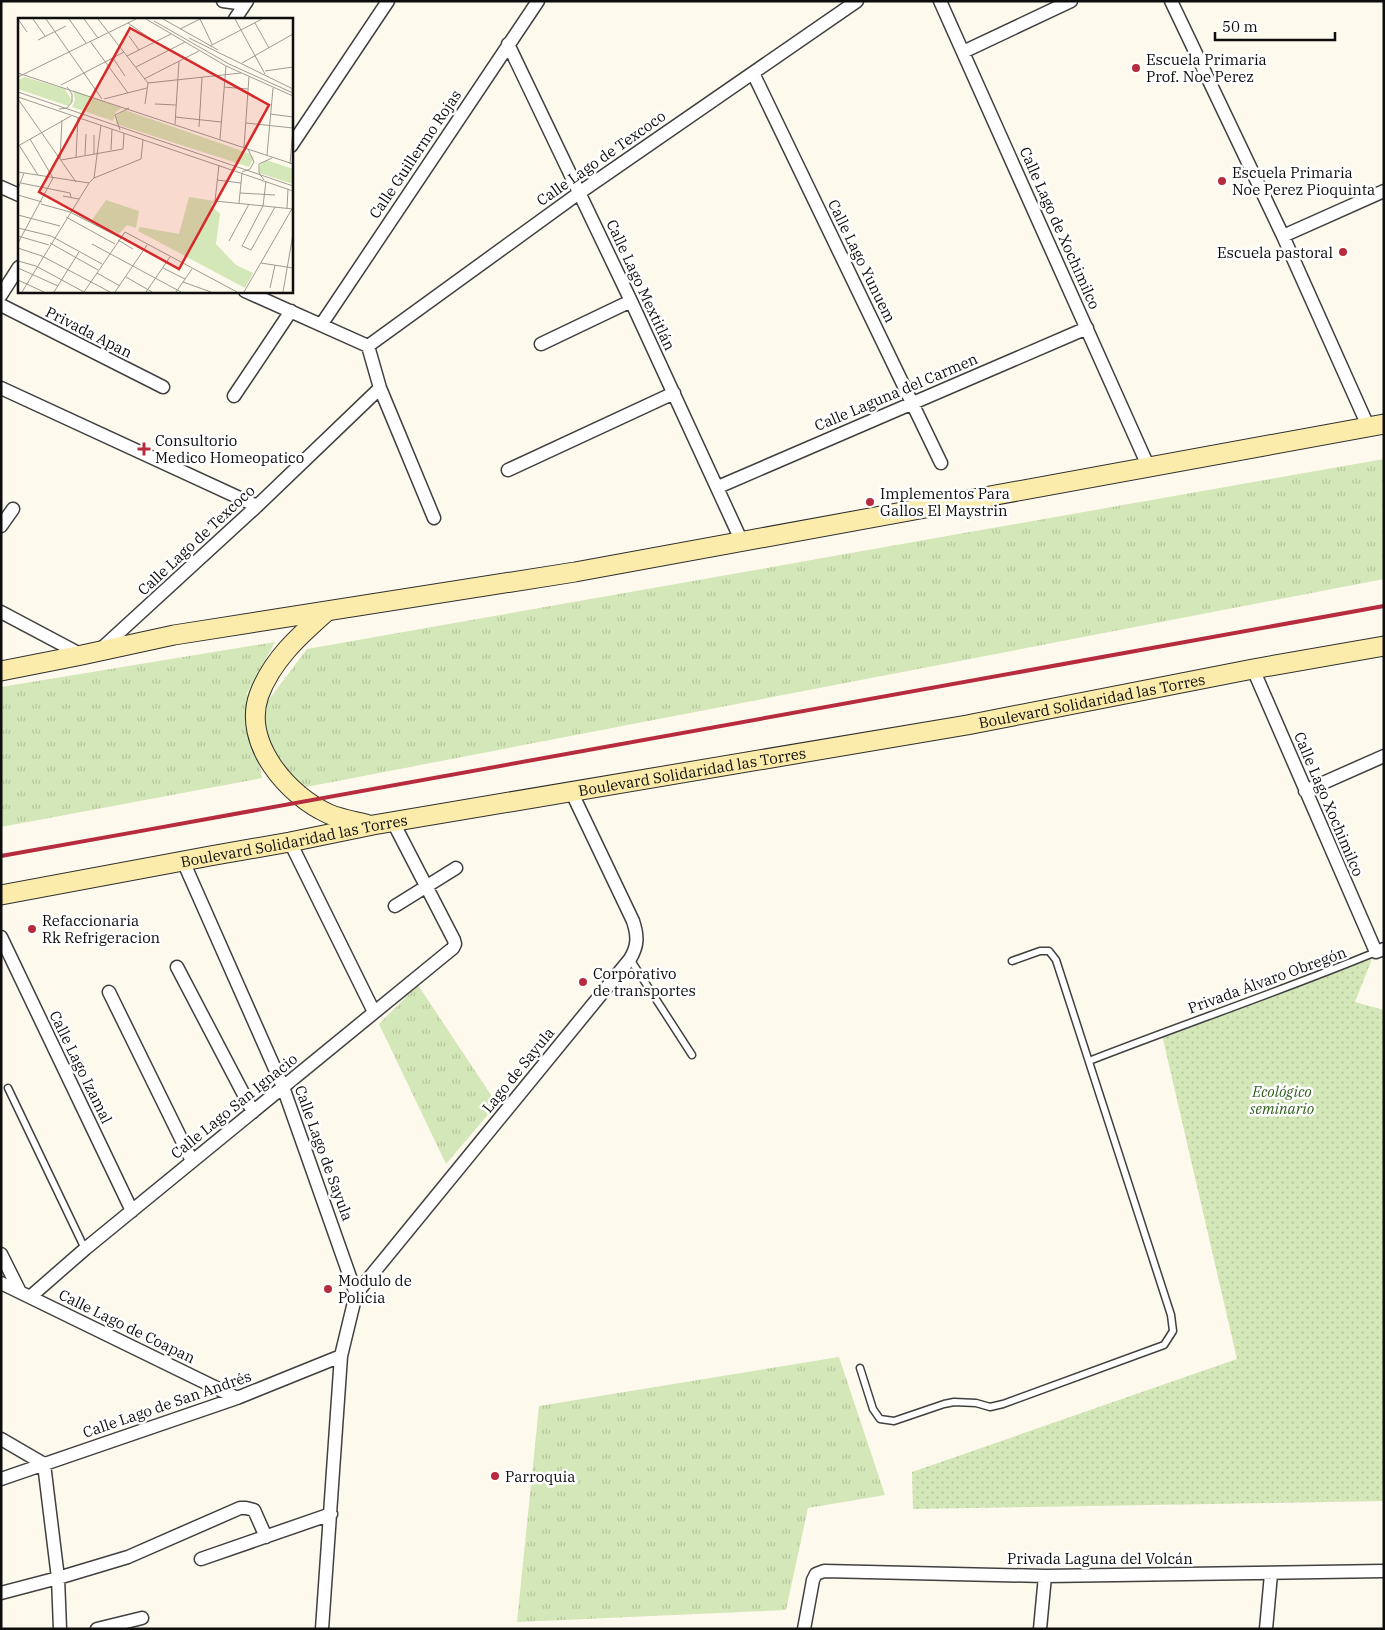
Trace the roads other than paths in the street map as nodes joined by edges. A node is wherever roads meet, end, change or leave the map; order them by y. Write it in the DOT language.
graph roads {
  1 [pos="223,1"];
  2 [pos="388,1"];
  3 [pos="538,1"];
  4 [pos="857,1"];
  5 [pos="940,1"];
  6 [pos="1071,1"];
  7 [pos="1171,1"];
  8 [pos="246,3"];
  9 [pos="236,18"];
  10 [pos="508,44"];
  11 [pos="963,52"];
  12 [pos="753,72"];
  13 [pos="292,145"];
  14 [pos="1,187"];
  15 [pos="1384,191"];
  16 [pos="579,193"];
  17 [pos="18,195"];
  18 [pos="1283,236"];
  19 [pos="18,269"];
  20 [pos="247,292"];
  21 [pos="1,295"];
  22 [pos="631,300"];
  23 [pos="1,305"];
  24 [pos="291,311"];
  25 [pos="321,325"];
  26 [pos="1087,328"];
  27 [pos="541,344"];
  28 [pos="368,346"];
  29 [pos="163,387"];
  30 [pos="1,388"];
  31 [pos="380,388"];
  32 [pos="674,393"];
  33 [pos="234,396"];
  34 [pos="913,402"];
  35 [pos="1376,425"];
  36 [pos="941,463"];
  37 [pos="1149,468"];
  38 [pos="508,470"];
  39 [pos="718,487"];
  40 [pos="257,506"];
  41 [pos="13,509"];
  42 [pos="434,518"];
  43 [pos="1,526"];
  44 [pos="742,542"];
  45 [pos="1,612"];
  46 [pos="326,612"];
  47 [pos="1384,646"];
  48 [pos="90,654"];
  49 [pos="1253,669"];
  50 [pos="1,670"];
  51 [pos="1384,756"];
  52 [pos="1305,791"];
  53 [pos="571,792"];
  54 [pos="393,822"];
  55 [pos="373,826"];
  56 [pos="290,842"];
  57 [pos="183,861"];
  58 [pos="456,868"];
  59 [pos="426,886"];
  60 [pos="1,895"];
  61 [pos="395,906"];
  62 [pos="1,937"];
  63 [pos="1380,951"];
  64 [pos="630,959"];
  65 [pos="1012,961"];
  66 [pos="177,967"];
  67 [pos="109,992"];
  68 [pos="374,1012"];
  69 [pos="692,1055"];
  70 [pos="1089,1060"];
  71 [pos="283,1087"];
  72 [pos="8,1088"];
  73 [pos="253,1112"];
  74 [pos="192,1161"];
  75 [pos="132,1211"];
  76 [pos="85,1249"];
  77 [pos="1,1254"];
  78 [pos="1,1283"];
  79 [pos="25,1294"];
  80 [pos="356,1294"];
  81 [pos="341,1356"];
  82 [pos="860,1368"];
  83 [pos="237,1398"];
  84 [pos="1,1439"];
  85 [pos="44,1464"];
  86 [pos="1,1479"];
  87 [pos="331,1514"];
  88 [pos="266,1537"];
  89 [pos="201,1559"];
  90 [pos="1384,1571"];
  91 [pos="1271,1574"];
  92 [pos="1045,1576"];
  93 [pos="58,1578"];
  94 [pos="1,1592"];
  95 [pos="142,1618"];
  96 [pos="60,1629"];
  97 [pos="97,1629"];
  98 [pos="322,1629"];
  99 [pos="804,1629"];
  100 [pos="1040,1629"];
  101 [pos="1266,1629"];
  1 -- 8 [label="street"];
  2 -- 13 [label="street"];
  3 -- 10 [label="street, Calle Guillermo Rojas"];
  4 -- 12 [label="street, Calle Lago de Texcoco"];
  5 -- 11 [label="street, Calle Lago de Xochimilco"];
  6 -- 11 [label="street"];
  7 -- 18 [label="street"];
  8 -- 9 [label="street"];
  10 -- 16 [label="street, Calle Lago Mextitlán"];
  10 -- 25 [label="street, Calle Guillermo Rojas"];
  11 -- 26 [label="street, Calle Lago de Xochimilco"];
  12 -- 16 [label="street, Calle Lago de Texcoco"];
  12 -- 34 [label="street, Calle Lago Yunuem"];
  14 -- 17 [label="street"];
  15 -- 18 [label="street"];
  16 -- 22 [label="street, Calle Lago Mextitlán"];
  16 -- 28 [label="street, Calle Lago de Texcoco"];
  18 -- 35 [label="street"];
  19 -- 21 [label="street"];
  20 -- 24 [label="street"];
  22 -- 27 [label="street"];
  22 -- 32 [label="street, Calle Lago Mextitlán"];
  23 -- 29 [label="street, Privada Apan"];
  24 -- 25 [label="street"];
  24 -- 33 [label="street"];
  25 -- 28 [label="street"];
  26 -- 34 [label="street, Calle Laguna del Carmen"];
  26 -- 37 [label="street, Calle Lago de Xochimilco"];
  28 -- 31 [label="street"];
  30 -- 40 [label="street"];
  31 -- 40 [label="street, Calle Lago de Texcoco"];
  31 -- 42 [label="street"];
  32 -- 38 [label="street"];
  32 -- 39 [label="street, Calle Lago Mextitlán"];
  34 -- 36 [label="street, Calle Lago Yunuem"];
  34 -- 39 [label="street, Calle Laguna del Carmen"];
  35 -- 37 [label="main road"];
  37 -- 44 [label="main road"];
  39 -- 44 [label="street, Calle Lago Mextitlán"];
  40 -- 48 [label="street, Calle Lago de Texcoco"];
  41 -- 43 [label="street"];
  44 -- 46 [label="main road"];
  45 -- 48 [label="street"];
  46 -- 48 [label="main road"];
  46 -- 55 [label="main road"];
  47 -- 49 [label="main road, Boulevard Solidaridad las Torres"];
  48 -- 50 [label="main road"];
  49 -- 52 [label="street, Calle Lago Xochimilco"];
  49 -- 53 [label="main road, Boulevard Solidaridad las Torres"];
  51 -- 52 [label="street"];
  52 -- 63 [label="street, Calle Lago Xochimilco"];
  53 -- 54 [label="main road, Boulevard Solidaridad las Torres"];
  53 -- 64 [label="street, Lago de Sayula"];
  54 -- 55 [label="main road, Boulevard Solidaridad las Torres"];
  54 -- 59 [label="street"];
  55 -- 56 [label="main road, Boulevard Solidaridad las Torres"];
  56 -- 57 [label="main road, Boulevard Solidaridad las Torres"];
  56 -- 68 [label="street"];
  57 -- 60 [label="main road, Boulevard Solidaridad las Torres"];
  57 -- 71 [label="street, Calle Lago de Sayula"];
  58 -- 59 [label="street"];
  59 -- 61 [label="street"];
  59 -- 68 [label="street, Calle Lago San Ignacio"];
  62 -- 75 [label="street, Calle Lago Izamal"];
  63 -- 70 [label="lane, Privada Álvaro Obregón"];
  64 -- 69 [label="lane"];
  64 -- 80 [label="street, Lago de Sayula"];
  65 -- 70 [label="lane"];
  66 -- 73 [label="street"];
  67 -- 74 [label="street"];
  68 -- 71 [label="street, Calle Lago San Ignacio"];
  70 -- 82 [label="lane"];
  71 -- 73 [label="street, Calle Lago San Ignacio"];
  71 -- 80 [label="street, Calle Lago de Sayula"];
  72 -- 76 [label="lane"];
  73 -- 74 [label="street, Calle Lago San Ignacio"];
  74 -- 75 [label="street, Calle Lago San Ignacio"];
  75 -- 76 [label="street, Calle Lago San Ignacio"];
  76 -- 79 [label="street, Calle Lago San Ignacio"];
  77 -- 79 [label="street"];
  78 -- 79 [label="street, Calle Lago de Coapan"];
  79 -- 83 [label="street, Calle Lago de Coapan"];
  80 -- 81 [label="street, Lago de Sayula"];
  81 -- 83 [label="street, Calle Lago de San Andrés"];
  81 -- 87 [label="street"];
  83 -- 85 [label="street, Calle Lago de San Andrés"];
  84 -- 85 [label="street"];
  85 -- 86 [label="street, Calle Lago de San Andrés"];
  85 -- 93 [label="street"];
  87 -- 88 [label="street"];
  87 -- 98 [label="street"];
  88 -- 89 [label="street"];
  88 -- 93 [label="street"];
  90 -- 91 [label="street, Privada Laguna del Volcán"];
  91 -- 92 [label="street, Privada Laguna del Volcán"];
  91 -- 101 [label="street"];
  92 -- 99 [label="street, Privada Laguna del Volcán"];
  92 -- 100 [label="street"];
  93 -- 94 [label="street"];
  93 -- 96 [label="street"];
  95 -- 97 [label="street"];
}
